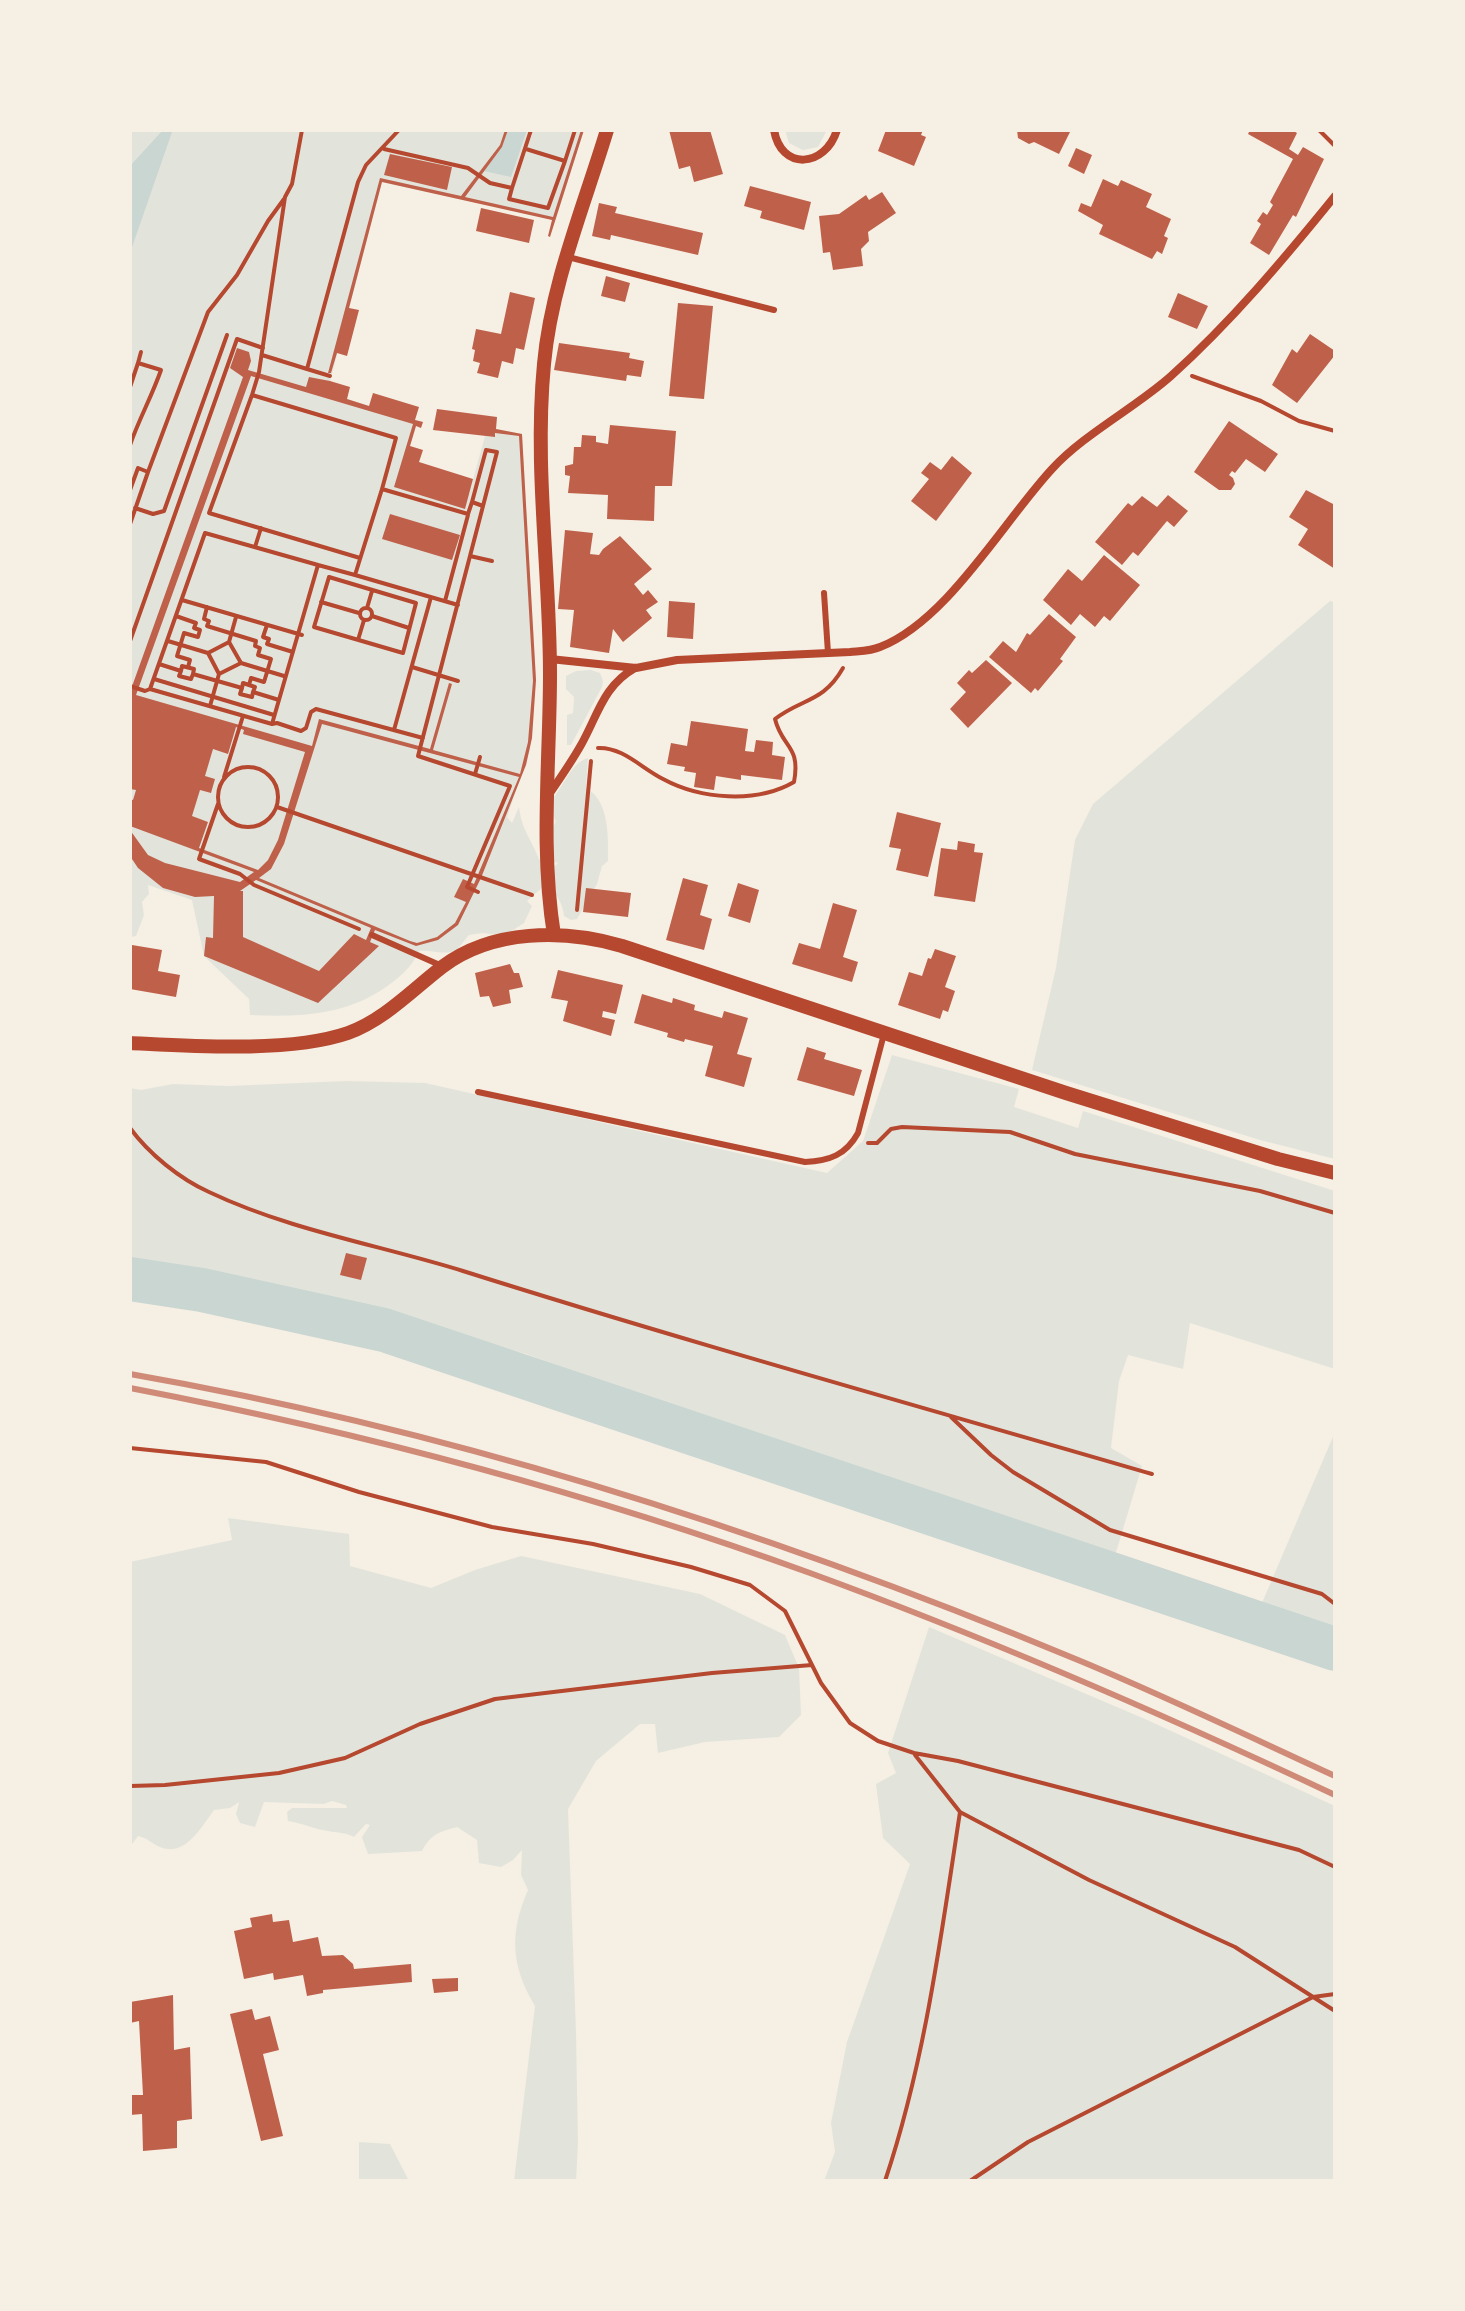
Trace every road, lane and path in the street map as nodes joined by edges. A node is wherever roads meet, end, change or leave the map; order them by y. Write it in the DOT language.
graph roads {
  1 [pos="302,130"];
  2 [pos="399,130"];
  3 [pos="531,130"];
  4 [pos="575,130"];
  5 [pos="607,130"];
  6 [pos="774,130"];
  7 [pos="837,130"];
  8 [pos="1319,130"];
  9 [pos="1335,146"];
  10 [pos="384,149"];
  11 [pos="525,149"];
  12 [pos="565,161"];
  13 [pos="512,188"];
  14 [pos="1335,196"];
  15 [pos="285,197"];
  16 [pos="568,257"];
  17 [pos="774,310"];
  18 [pos="227,335"];
  19 [pos="263,348"];
  20 [pos="141,352"];
  21 [pos="220,352"];
  22 [pos="262,355"];
  23 [pos="231,356"];
  24 [pos="138,363"];
  25 [pos="307,369"];
  26 [pos="1177,371"];
  27 [pos="330,376"];
  28 [pos="130,387"];
  29 [pos="252,395"];
  30 [pos="1335,431"];
  31 [pos="130,445"];
  32 [pos="148,472"];
  33 [pos="382,489"];
  34 [pos="130,490"];
  35 [pos="472,502"];
  36 [pos="483,506"];
  37 [pos="135,508"];
  38 [pos="468,514"];
  39 [pos="130,524"];
  40 [pos="261,528"];
  41 [pos="255,547"];
  42 [pos="470,556"];
  43 [pos="360,558"];
  44 [pos="492,561"];
  45 [pos="318,565"];
  46 [pos="355,575"];
  47 [pos="372,590"];
  48 [pos="824,593"];
  49 [pos="431,597"];
  50 [pos="181,600"];
  51 [pos="445,601"];
  52 [pos="321,602"];
  53 [pos="458,605"];
  54 [pos="207,607"];
  55 [pos="367,608"];
  56 [pos="359,613"];
  57 [pos="176,616"];
  58 [pos="236,616"];
  59 [pos="372,616"];
  60 [pos="204,619"];
  61 [pos="364,620"];
  62 [pos="196,623"];
  63 [pos="267,625"];
  64 [pos="207,626"];
  65 [pos="409,628"];
  66 [pos="200,630"];
  67 [pos="231,634"];
  68 [pos="300,635"];
  69 [pos="263,637"];
  70 [pos="167,640"];
  71 [pos="358,640"];
  72 [pos="130,641"];
  73 [pos="256,641"];
  74 [pos="229,642"];
  75 [pos="267,644"];
  76 [pos="180,645"];
  77 [pos="260,648"];
  78 [pos="293,652"];
  79 [pos="850,652"];
  80 [pos="208,653"];
  81 [pos="828,653"];
  82 [pos="550,659"];
  83 [pos="241,663"];
  84 [pos="159,664"];
  85 [pos="188,667"];
  86 [pos="411,667"];
  87 [pos="636,668"];
  88 [pos="181,671"];
  89 [pos="267,671"];
  90 [pos="193,674"];
  91 [pos="219,674"];
  92 [pos="439,675"];
  93 [pos="285,676"];
  94 [pos="185,678"];
  95 [pos="154,679"];
  96 [pos="217,681"];
  97 [pos="458,681"];
  98 [pos="249,685"];
  99 [pos="130,686"];
  100 [pos="182,687"];
  101 [pos="242,688"];
  102 [pos="150,689"];
  103 [pos="253,692"];
  104 [pos="213,696"];
  105 [pos="246,696"];
  106 [pos="279,700"];
  107 [pos="243,705"];
  108 [pos="210,706"];
  109 [pos="274,715"];
  110 [pos="243,716"];
  111 [pos="272,724"];
  112 [pos="394,730"];
  113 [pos="423,738"];
  114 [pos="595,748"];
  115 [pos="605,748"];
  116 [pos="480,757"];
  117 [pos="475,774"];
  118 [pos="224,779"];
  119 [pos="704,789"];
  120 [pos="697,793"];
  121 [pos="548,797"];
  122 [pos="218,804"];
  123 [pos="277,807"];
  124 [pos="473,873"];
  125 [pos="478,892"];
  126 [pos="533,895"];
  127 [pos="577,910"];
  128 [pos="372,935"];
  129 [pos="554,935"];
  130 [pos="443,966"];
  131 [pos="884,1034"];
  132 [pos="130,1043"];
  133 [pos="478,1092"];
  134 [pos="130,1128"];
  135 [pos="854,1139"];
  136 [pos="1335,1173"];
  137 [pos="1335,1213"];
  138 [pos="949,1415"];
  139 [pos="130,1448"];
  140 [pos="1152,1474"];
  141 [pos="1335,1604"];
  142 [pos="812,1665"];
  143 [pos="914,1753"];
  144 [pos="130,1786"];
  145 [pos="960,1812"];
  146 [pos="1335,1867"];
  147 [pos="1335,1994"];
  148 [pos="1313,1997"];
  149 [pos="1335,2011"];
  150 [pos="885,2181"];
  151 [pos="970,2181"];
  1 -- 15 [label="path"];
  2 -- 10 [label="path"];
  3 -- 11 [label="path"];
  4 -- 12 [label="path"];
  5 -- 16 [label="street"];
  6 -- 7 [label="street"];
  8 -- 9 [label="path"];
  10 -- 13 [label="path"];
  10 -- 25 [label="path"];
  11 -- 12 [label="path"];
  11 -- 13 [label="path"];
  12 -- 13 [label="path"];
  14 -- 26 [label="street"];
  15 -- 19 [label="path"];
  15 -- 32 [label="path"];
  16 -- 17 [label="lane"];
  16 -- 82 [label="street"];
  18 -- 21 [label="path"];
  19 -- 22 [label="path"];
  19 -- 23 [label="path"];
  20 -- 24 [label="path"];
  21 -- 23 [label="path"];
  21 -- 37 [label="path"];
  22 -- 25 [label="path"];
  22 -- 29 [label="path"];
  23 -- 72 [label="path"];
  24 -- 28 [label="path"];
  24 -- 31 [label="path"];
  25 -- 27 [label="path"];
  26 -- 30 [label="path"];
  26 -- 79 [label="street"];
  29 -- 33 [label="path"];
  29 -- 40 [label="path"];
  32 -- 34 [label="path"];
  32 -- 37 [label="path"];
  33 -- 38 [label="path"];
  33 -- 43 [label="path"];
  35 -- 36 [label="path"];
  35 -- 36 [label="path"];
  35 -- 38 [label="path"];
  36 -- 42 [label="path"];
  37 -- 39 [label="path"];
  38 -- 51 [label="path"];
  40 -- 41 [label="path"];
  40 -- 43 [label="path"];
  41 -- 45 [label="path"];
  41 -- 50 [label="path"];
  42 -- 44 [label="path"];
  42 -- 53 [label="path"];
  43 -- 46 [label="path"];
  45 -- 46 [label="path"];
  45 -- 68 [label="path"];
  46 -- 49 [label="path"];
  47 -- 52 [label="path"];
  47 -- 55 [label="path"];
  47 -- 65 [label="path"];
  48 -- 81 [label="lane"];
  49 -- 51 [label="path"];
  49 -- 86 [label="path"];
  50 -- 54 [label="path"];
  50 -- 57 [label="path"];
  51 -- 53 [label="path"];
  52 -- 56 [label="path"];
  52 -- 71 [label="path"];
  53 -- 92 [label="path"];
  54 -- 58 [label="path"];
  54 -- 60 [label="path"];
  55 -- 56 [label="path"];
  55 -- 59 [label="path"];
  56 -- 61 [label="path"];
  57 -- 62 [label="path"];
  57 -- 70 [label="path"];
  58 -- 63 [label="path"];
  58 -- 67 [label="path"];
  59 -- 61 [label="path"];
  59 -- 65 [label="path"];
  60 -- 62 [label="path"];
  60 -- 64 [label="path"];
  61 -- 71 [label="path"];
  62 -- 66 [label="path"];
  63 -- 68 [label="path"];
  63 -- 69 [label="path"];
  64 -- 66 [label="path"];
  64 -- 67 [label="path"];
  65 -- 71 [label="path"];
  66 -- 76 [label="path"];
  67 -- 73 [label="path"];
  67 -- 74 [label="path"];
  68 -- 78 [label="path"];
  69 -- 73 [label="path"];
  69 -- 75 [label="path"];
  70 -- 76 [label="path"];
  70 -- 84 [label="path"];
  73 -- 77 [label="path"];
  74 -- 80 [label="path"];
  74 -- 83 [label="path"];
  75 -- 77 [label="path"];
  75 -- 78 [label="path"];
  76 -- 80 [label="path"];
  76 -- 85 [label="path"];
  77 -- 89 [label="path"];
  78 -- 93 [label="path"];
  79 -- 81 [label="street"];
  79 -- 120 [label="path"];
  80 -- 91 [label="path"];
  81 -- 87 [label="street"];
  82 -- 87 [label="street"];
  82 -- 121 [label="street"];
  83 -- 89 [label="path"];
  83 -- 91 [label="path"];
  84 -- 88 [label="path"];
  84 -- 95 [label="path"];
  85 -- 88 [label="path"];
  85 -- 90 [label="path"];
  86 -- 92 [label="path"];
  86 -- 112 [label="path"];
  87 -- 121 [label="street"];
  88 -- 94 [label="path"];
  89 -- 93 [label="path"];
  89 -- 98 [label="path"];
  90 -- 94 [label="path"];
  90 -- 96 [label="path"];
  91 -- 96 [label="path"];
  92 -- 97 [label="path"];
  92 -- 113 [label="path"];
  93 -- 106 [label="path"];
  94 -- 100 [label="path"];
  95 -- 100 [label="path"];
  95 -- 102 [label="path"];
  96 -- 101 [label="path"];
  96 -- 104 [label="path"];
  98 -- 101 [label="path"];
  98 -- 103 [label="path"];
  99 -- 102 [label="path"];
  100 -- 104 [label="path"];
  101 -- 105 [label="path"];
  102 -- 108 [label="path"];
  103 -- 105 [label="path"];
  103 -- 106 [label="path"];
  104 -- 107 [label="path"];
  104 -- 108 [label="path"];
  105 -- 107 [label="path"];
  106 -- 109 [label="path"];
  107 -- 109 [label="path"];
  108 -- 110 [label="path"];
  109 -- 111 [label="path"];
  110 -- 111 [label="path"];
  110 -- 118 [label="path"];
  111 -- 112 [label="path"];
  112 -- 113 [label="path"];
  113 -- 117 [label="path"];
  114 -- 127 [label="path"];
  115 -- 120 [label="path"];
  116 -- 117 [label="path"];
  117 -- 124 [label="path"];
  118 -- 122 [label="path"];
  118 -- 123 [label="path"];
  119 -- 120 [label="path"];
  121 -- 129 [label="street"];
  122 -- 123 [label="path"];
  122 -- 128 [label="path"];
  123 -- 124 [label="path"];
  124 -- 125 [label="path"];
  124 -- 126 [label="path"];
  128 -- 130 [label="lane"];
  129 -- 130 [label="street"];
  129 -- 131 [label="street"];
  130 -- 132 [label="street"];
  131 -- 135 [label="lane"];
  131 -- 136 [label="street"];
  133 -- 135 [label="lane"];
  134 -- 138 [label="path"];
  135 -- 137 [label="path"];
  138 -- 140 [label="path"];
  138 -- 141 [label="path"];
  139 -- 142 [label="path"];
  142 -- 143 [label="path"];
  142 -- 144 [label="path"];
  143 -- 145 [label="path"];
  143 -- 146 [label="path"];
  145 -- 148 [label="path"];
  145 -- 150 [label="path"];
  147 -- 148 [label="path"];
  148 -- 149 [label="path"];
  148 -- 151 [label="path"];
}
